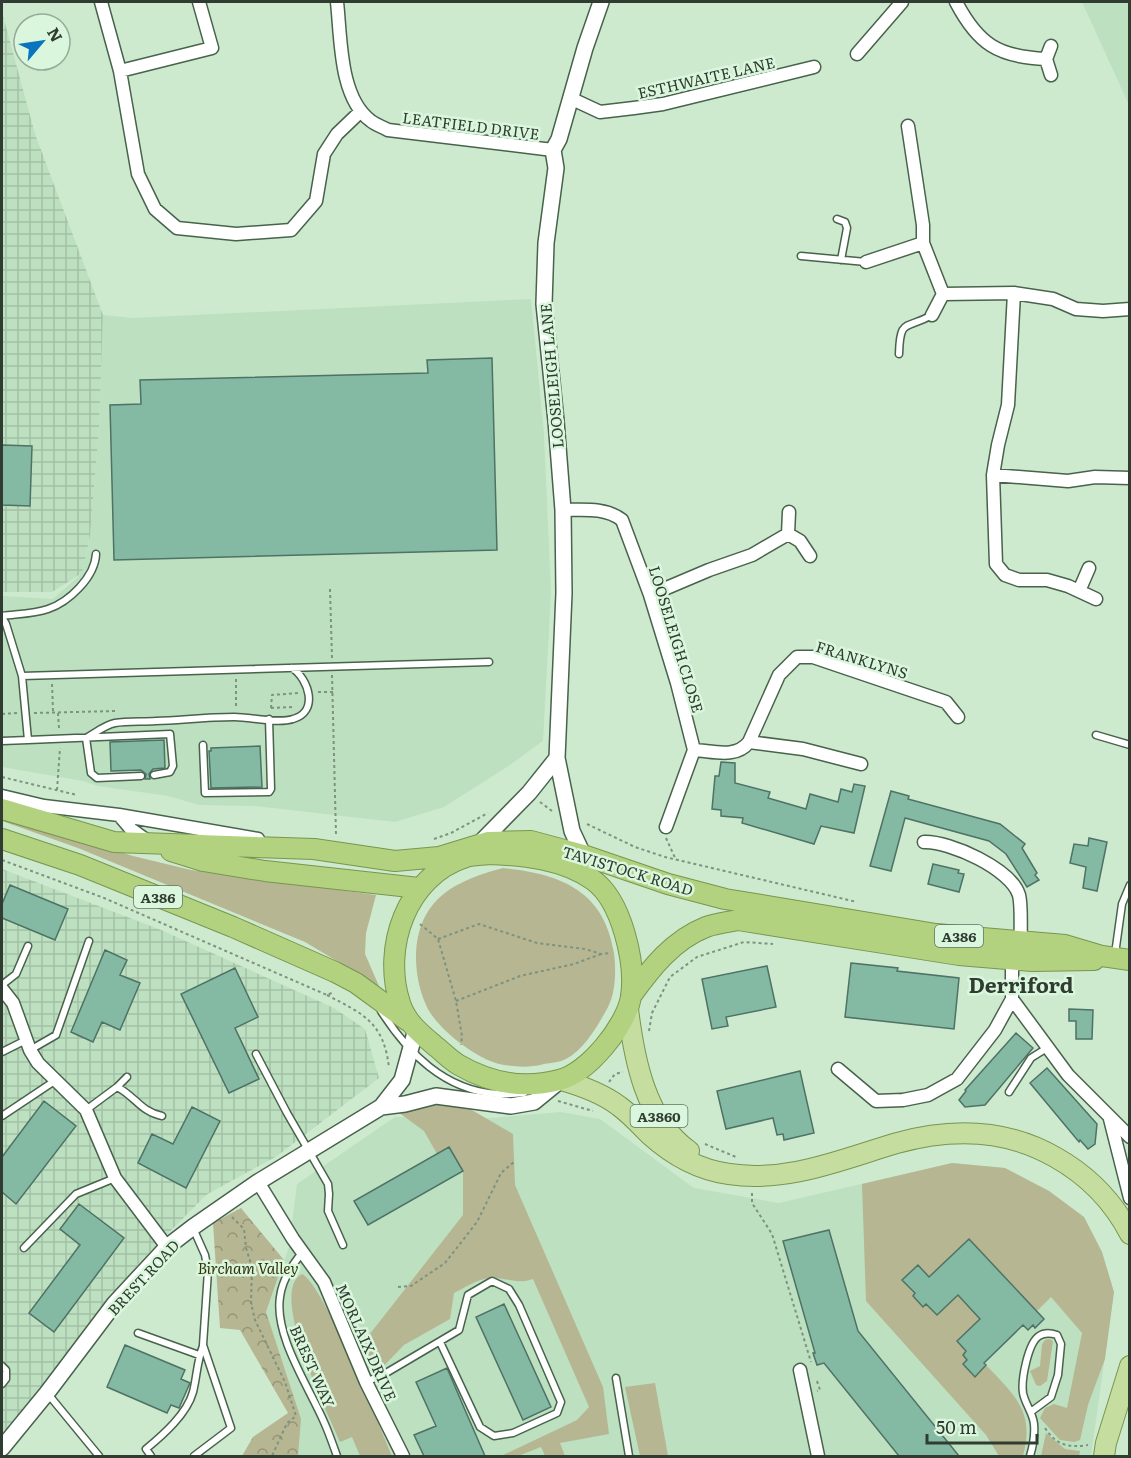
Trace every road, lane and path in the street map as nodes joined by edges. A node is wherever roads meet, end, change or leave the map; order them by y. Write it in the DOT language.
graph roads {
  1 [pos="101,2"];
  2 [pos="199,2"];
  3 [pos="336,2"];
  4 [pos="601,2"];
  5 [pos="902,2"];
  6 [pos="956,2"];
  7 [pos="1051,46"];
  8 [pos="857,54"];
  9 [pos="1046,59"];
  10 [pos="814,67"];
  11 [pos="120,71"];
  12 [pos="1051,75"];
  13 [pos="570,98"];
  14 [pos="361,111"];
  15 [pos="908,126"];
  16 [pos="553,150"];
  17 [pos="837,219"];
  18 [pos="923,243"];
  19 [pos="801,256"];
  20 [pos="841,260"];
  21 [pos="866,262"];
  22 [pos="1014,293"];
  23 [pos="943,294"];
  24 [pos="1130,309"];
  25 [pos="932,315"];
  26 [pos="899,354"];
  27 [pos="993,475"];
  28 [pos="1130,478"];
  29 [pos="563,510"];
  30 [pos="789,512"];
  31 [pos="788,534"];
  32 [pos="96,554"];
  33 [pos="810,556"];
  34 [pos="1089,568"];
  35 [pos="330,589"];
  36 [pos="1079,591"];
  37 [pos="650,595"];
  38 [pos="1096,599"];
  39 [pos="2,616"];
  40 [pos="489,662"];
  41 [pos="332,667"];
  42 [pos="292,668"];
  43 [pos="22,676"];
  44 [pos="236,690"];
  45 [pos="304,693"];
  46 [pos="52,696"];
  47 [pos="298,707"];
  48 [pos="236,709"];
  49 [pos="58,712"];
  50 [pos="25,713"];
  51 [pos="53,713"];
  52 [pos="2,714"];
  53 [pos="958,717"];
  54 [pos="268,719"];
  55 [pos="1096,735"];
  56 [pos="86,738"];
  57 [pos="60,739"];
  58 [pos="28,740"];
  59 [pos="2,741"];
  60 [pos="748,741"];
  61 [pos="203,745"];
  62 [pos="1130,745"];
  63 [pos="694,750"];
  64 [pos="557,758"];
  65 [pos="861,764"];
  66 [pos="154,775"];
  67 [pos="141,776"];
  68 [pos="2,777"];
  69 [pos="57,790"];
  70 [pos="2,796"];
  71 [pos="81,796"];
  72 [pos="2,809"];
  73 [pos="488,813"];
  74 [pos="119,815"];
  75 [pos="666,827"];
  76 [pos="608,834"];
  77 [pos="2,839"];
  78 [pos="432,840"];
  79 [pos="924,842"];
  80 [pos="152,844"];
  81 [pos="314,849"];
  82 [pos="472,851"];
  83 [pos="336,853"];
  84 [pos="583,855"];
  85 [pos="2,860"];
  86 [pos="676,860"];
  87 [pos="594,881"];
  88 [pos="1130,885"];
  89 [pos="419,888"];
  90 [pos="856,902"];
  91 [pos="89,941"];
  92 [pos="28,946"];
  93 [pos="1016,951"];
  94 [pos="708,953"];
  95 [pos="1115,958"];
  96 [pos="2,987"];
  97 [pos="364,989"];
  98 [pos="327,995"];
  99 [pos="1012,999"];
  100 [pos="456,1001"];
  101 [pos="629,1002"];
  102 [pos="412,1025"];
  103 [pos="462,1036"];
  104 [pos="648,1036"];
  105 [pos="28,1045"];
  106 [pos="1047,1048"];
  107 [pos="410,1050"];
  108 [pos="2,1052"];
  109 [pos="256,1054"];
  110 [pos="637,1069"];
  111 [pos="838,1069"];
  112 [pos="403,1076"];
  113 [pos="127,1077"];
  114 [pos="56,1080"];
  115 [pos="561,1080"];
  116 [pos="117,1088"];
  117 [pos="1010,1092"];
  118 [pos="605,1097"];
  119 [pos="555,1101"];
  120 [pos="381,1107"];
  121 [pos="86,1110"];
  122 [pos="2,1116"];
  123 [pos="162,1116"];
  124 [pos="1120,1123"];
  125 [pos="1130,1137"];
  126 [pos="700,1142"];
  127 [pos="309,1150"];
  128 [pos="736,1157"];
  129 [pos="514,1162"];
  130 [pos="751,1175"];
  131 [pos="115,1178"];
  132 [pos="258,1182"];
  133 [pos="219,1209"];
  134 [pos="1128,1213"];
  135 [pos="193,1227"];
  136 [pos="343,1245"];
  137 [pos="167,1247"];
  138 [pos="24,1248"];
  139 [pos="302,1253"];
  140 [pos="398,1287"];
  141 [pos="138,1333"];
  142 [pos="440,1342"];
  143 [pos="203,1345"];
  144 [pos="199,1355"];
  145 [pos="2,1366"];
  146 [pos="1130,1366"];
  147 [pos="813,1368"];
  148 [pos="800,1370"];
  149 [pos="616,1378"];
  150 [pos="817,1379"];
  151 [pos="366,1383"];
  152 [pos="2,1384"];
  153 [pos="47,1393"];
  154 [pos="813,1393"];
  155 [pos="1032,1411"];
  156 [pos="1034,1426"];
  157 [pos="2,1448"];
  158 [pos="1105,1450"];
  159 [pos="99,1456"];
  160 [pos="151,1456"];
  161 [pos="194,1456"];
  162 [pos="272,1456"];
  163 [pos="337,1456"];
  164 [pos="403,1456"];
  165 [pos="629,1456"];
  166 [pos="818,1456"];
  167 [pos="1030,1456"];
  1 -- 11 [label="street"];
  2 -- 11 [label="street"];
  3 -- 14 [label="street, LEATFIELD DRIVE"];
  4 -- 13 [label="street, LOOSELEIGH LANE"];
  5 -- 8 [label="street"];
  6 -- 9 [label="street"];
  7 -- 9 [label="street"];
  9 -- 12 [label="street"];
  10 -- 13 [label="street, ESTHWAITE LANE"];
  11 -- 14 [label="street"];
  13 -- 16 [label="street, LOOSELEIGH LANE"];
  14 -- 16 [label="street, LEATFIELD DRIVE"];
  15 -- 18 [label="street"];
  16 -- 29 [label="street, LOOSELEIGH LANE"];
  17 -- 20 [label="lane"];
  18 -- 21 [label="street"];
  18 -- 23 [label="street"];
  19 -- 20 [label="lane"];
  20 -- 21 [label="lane"];
  22 -- 23 [label="street"];
  22 -- 24 [label="street"];
  22 -- 27 [label="street"];
  23 -- 25 [label="street"];
  25 -- 26 [label="lane"];
  27 -- 28 [label="street"];
  27 -- 36 [label="street"];
  29 -- 37 [label="street, LOOSELEIGH CLOSE"];
  29 -- 64 [label="street, LOOSELEIGH LANE"];
  30 -- 31 [label="street"];
  31 -- 33 [label="street"];
  31 -- 37 [label="street"];
  32 -- 39 [label="lane"];
  34 -- 36 [label="street"];
  35 -- 41 [label="path"];
  36 -- 38 [label="street"];
  37 -- 63 [label="street, LOOSELEIGH CLOSE"];
  39 -- 43 [label="lane"];
  40 -- 41 [label="lane"];
  41 -- 42 [label="lane"];
  41 -- 83 [label="path"];
  42 -- 43 [label="lane"];
  42 -- 54 [label="lane"];
  43 -- 50 [label="lane"];
  44 -- 48 [label="path"];
  45 -- 47 [label="path"];
  46 -- 51 [label="path"];
  49 -- 57 [label="path"];
  50 -- 52 [label="path"];
  50 -- 58 [label="lane"];
  53 -- 60 [label="street, FRANKLYNS"];
  54 -- 56 [label="lane"];
  54 -- 61 [label="lane"];
  55 -- 62 [label="lane"];
  56 -- 57 [label="lane"];
  56 -- 66 [label="lane"];
  56 -- 67 [label="lane"];
  57 -- 58 [label="lane"];
  57 -- 69 [label="path"];
  58 -- 59 [label="lane"];
  60 -- 63 [label="street"];
  60 -- 65 [label="street"];
  63 -- 75 [label="street"];
  64 -- 82 [label="street"];
  64 -- 84 [label="street, LOOSELEIGH LANE"];
  68 -- 69 [label="path"];
  69 -- 71 [label="path"];
  70 -- 74 [label="street"];
  72 -- 80 [label="highway, TAVISTOCK ROAD / A386"];
  73 -- 78 [label="path"];
  74 -- 80 [label="street, TAVISTOCK ROAD"];
  74 -- 81 [label="street"];
  75 -- 86 [label="path"];
  76 -- 86 [label="path"];
  77 -- 97 [label="highway, A386"];
  79 -- 93 [label="street"];
  80 -- 81 [label="highway, TAVISTOCK ROAD / A386"];
  80 -- 89 [label="highway, TAVISTOCK ROAD / A386"];
  81 -- 83 [label="highway, TAVISTOCK ROAD / A386"];
  82 -- 83 [label="highway, TAVISTOCK ROAD / A386"];
  82 -- 84 [label="highway, TAVISTOCK ROAD / A386"];
  82 -- 87 [label="highway"];
  82 -- 89 [label="highway"];
  84 -- 87 [label="street, LOOSELEIGH LANE"];
  84 -- 93 [label="highway, TAVISTOCK ROAD / A386"];
  85 -- 98 [label="path"];
  86 -- 90 [label="path"];
  87 -- 101 [label="highway"];
  88 -- 95 [label="lane"];
  89 -- 102 [label="highway"];
  91 -- 105 [label="lane"];
  92 -- 96 [label="lane"];
  93 -- 95 [label="highway, TAVISTOCK ROAD / A386"];
  93 -- 99 [label="street"];
  93 -- 101 [label="highway, TAVISTOCK ROAD / A386"];
  94 -- 104 [label="path"];
  96 -- 105 [label="street"];
  97 -- 98 [label="path"];
  97 -- 102 [label="highway, A386"];
  97 -- 107 [label="lane"];
  98 -- 112 [label="path"];
  99 -- 106 [label="street"];
  99 -- 111 [label="street"];
  100 -- 100 [label="path"];
  100 -- 103 [label="path"];
  101 -- 110 [label="main road, A3860"];
  101 -- 115 [label="highway, TAVISTOCK ROAD"];
  102 -- 107 [label="street, BREST ROAD"];
  102 -- 115 [label="highway"];
  105 -- 108 [label="lane"];
  105 -- 114 [label="street"];
  106 -- 117 [label="lane"];
  106 -- 124 [label="street"];
  107 -- 112 [label="street, BREST ROAD"];
  107 -- 115 [label="lane"];
  109 -- 127 [label="lane"];
  110 -- 118 [label="path"];
  110 -- 130 [label="main road, A3860"];
  112 -- 120 [label="street, BREST ROAD"];
  113 -- 116 [label="lane"];
  114 -- 121 [label="street"];
  114 -- 122 [label="lane"];
  115 -- 118 [label="main road, A3860"];
  115 -- 120 [label="street, BREST ROAD"];
  116 -- 121 [label="lane"];
  116 -- 123 [label="lane"];
  118 -- 119 [label="path"];
  118 -- 130 [label="main road, A3860"];
  120 -- 127 [label="street, BREST ROAD"];
  121 -- 131 [label="street"];
  124 -- 125 [label="street"];
  124 -- 134 [label="street"];
  126 -- 128 [label="path"];
  127 -- 132 [label="street, BREST ROAD"];
  127 -- 136 [label="lane"];
  129 -- 140 [label="path"];
  130 -- 134 [label="main road, A3860"];
  130 -- 147 [label="path"];
  131 -- 137 [label="street"];
  131 -- 138 [label="lane"];
  132 -- 133 [label="street, BREST ROAD"];
  132 -- 139 [label="street, MORLAIX DRIVE"];
  133 -- 135 [label="street, BREST ROAD"];
  133 -- 162 [label="path"];
  135 -- 137 [label="street, BREST ROAD"];
  135 -- 143 [label="lane"];
  137 -- 153 [label="street, BREST ROAD"];
  139 -- 151 [label="street, MORLAIX DRIVE"];
  139 -- 163 [label="lane, BREST WAY"];
  141 -- 144 [label="lane"];
  142 -- 142 [label="lane"];
  142 -- 151 [label="lane"];
  143 -- 144 [label="lane"];
  143 -- 161 [label="lane"];
  144 -- 160 [label="lane"];
  145 -- 152 [label="lane"];
  146 -- 158 [label="main road"];
  148 -- 166 [label="street"];
  149 -- 165 [label="lane"];
  150 -- 154 [label="path"];
  151 -- 164 [label="street, MORLAIX DRIVE"];
  153 -- 157 [label="street, BREST ROAD"];
  153 -- 159 [label="lane"];
  155 -- 155 [label="lane"];
  155 -- 156 [label="lane"];
  156 -- 158 [label="path"];
  156 -- 167 [label="lane"];
}
